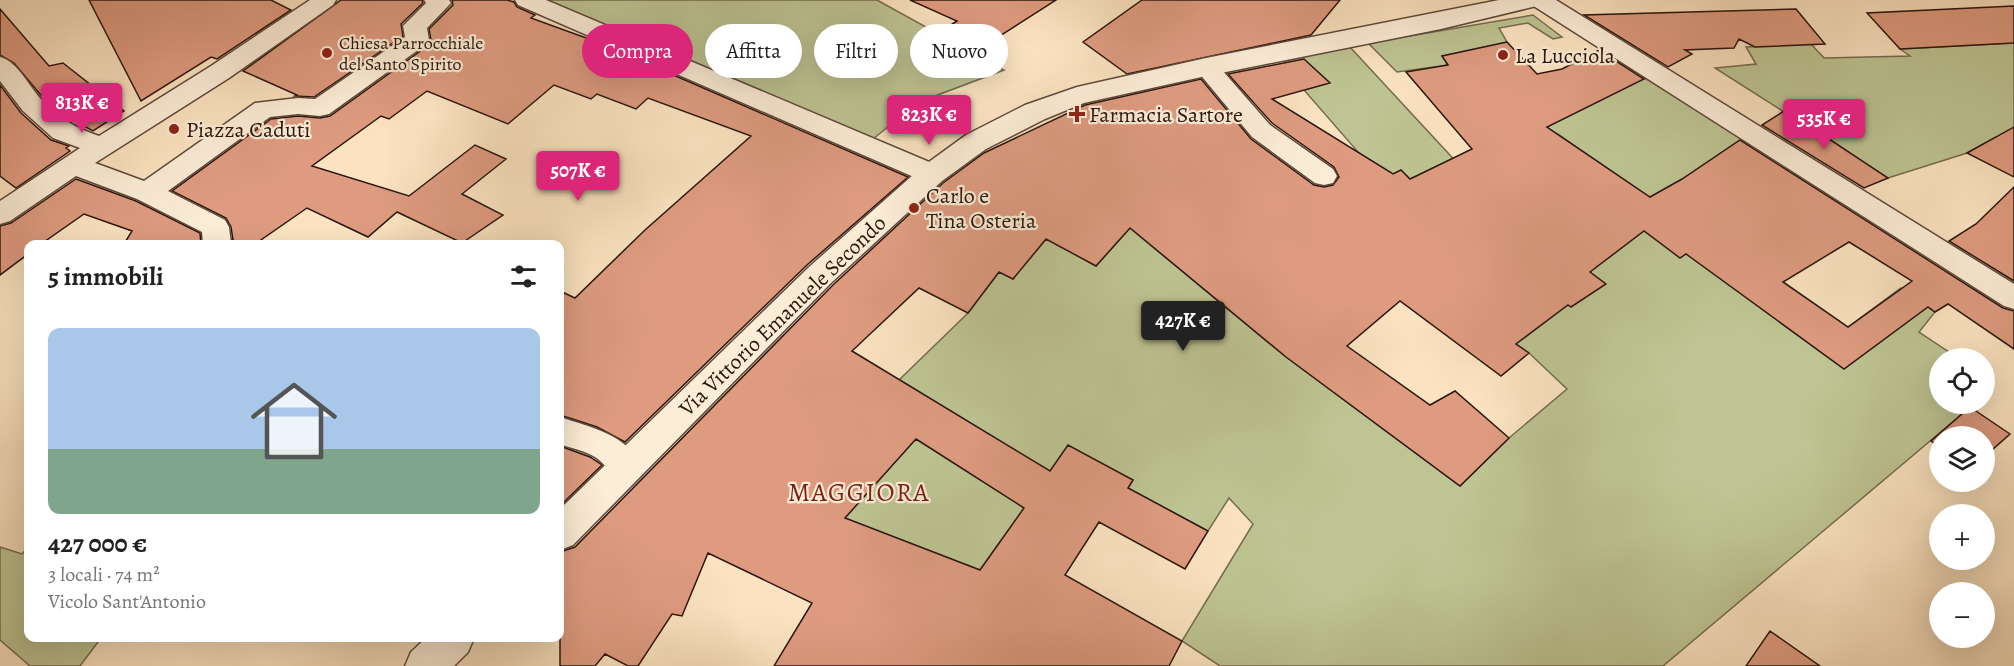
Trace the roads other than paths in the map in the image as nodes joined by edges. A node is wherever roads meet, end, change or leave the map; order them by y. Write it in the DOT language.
graph roads {
  1 [pos="325,0"];
  2 [pos="435,0"];
  3 [pos="526,0"];
  4 [pos="1532,0"];
  5 [pos="1540,0"];
  6 [pos="0,65"];
  7 [pos="1206,67"];
  8 [pos="102,147"];
  9 [pos="74,165"];
  10 [pos="932,174"];
  11 [pos="1324,176"];
  12 [pos="147,192"];
  13 [pos="0,214"];
  14 [pos="217,240"];
  15 [pos="2014,298"];
  16 [pos="564,432"];
  17 [pos="626,467"];
  18 [pos="564,529"];
  19 [pos="450,642"];
  20 [pos="425,666"];
  1 -- 8 [label="street"];
  2 -- 12 [label="street"];
  3 -- 10 [label="street"];
  4 -- 7 [label="street, Via Vittorio Emanuele Secondo"];
  5 -- 15 [label="street"];
  6 -- 8 [label="street"];
  7 -- 10 [label="street, Via Vittorio Emanuele Secondo"];
  7 -- 11 [label="street"];
  8 -- 9 [label="street"];
  9 -- 12 [label="street"];
  9 -- 13 [label="street"];
  10 -- 17 [label="street, Via Vittorio Emanuele Secondo"];
  12 -- 14 [label="street"];
  16 -- 17 [label="street"];
  17 -- 18 [label="street, Via Vittorio Emanuele Secondo"];
  19 -- 20 [label="street"];
}
